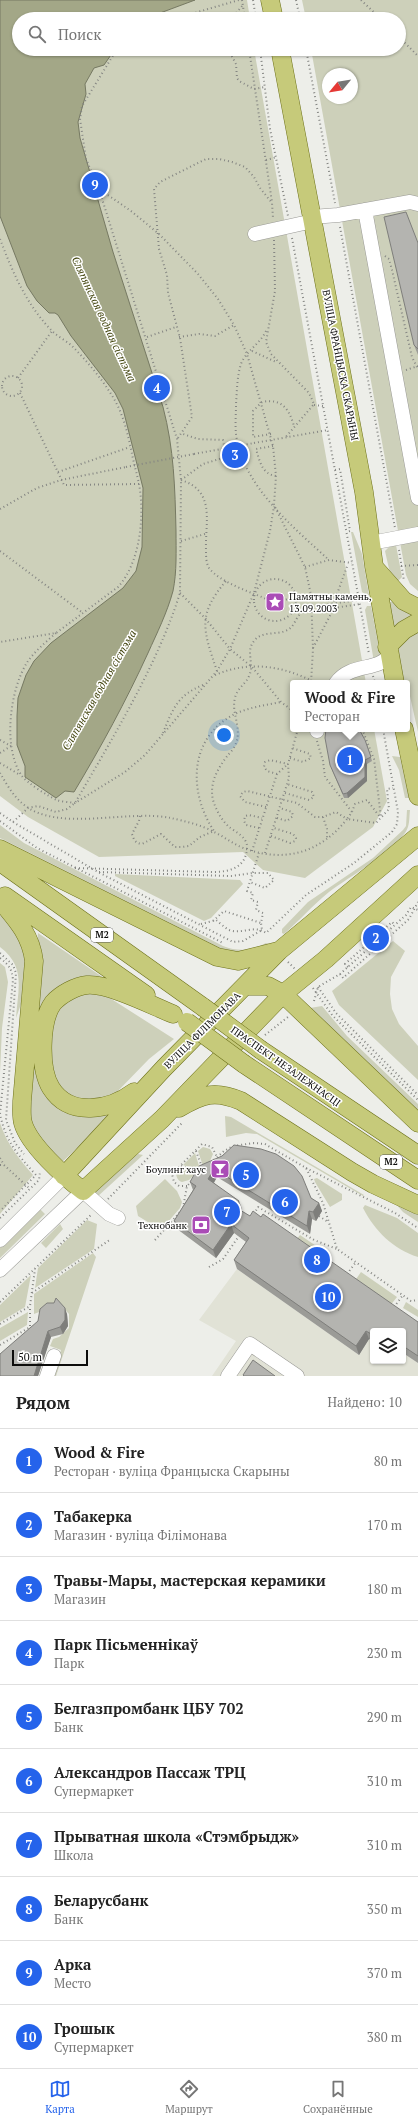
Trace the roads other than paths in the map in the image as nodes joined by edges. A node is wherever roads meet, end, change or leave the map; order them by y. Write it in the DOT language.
graph roads {
  1 [pos="270,0"];
  2 [pos="273,12"];
  3 [pos="281,56"];
  4 [pos="418,204"];
  5 [pos="365,210"];
  6 [pos="312,219"];
  7 [pos="255,234"];
  8 [pos="418,498"];
  9 [pos="418,534"];
  10 [pos="371,543"];
  11 [pos="374,566"];
  12 [pos="418,608"];
  13 [pos="418,622"];
  14 [pos="381,658"];
  15 [pos="394,678"];
  16 [pos="339,680"];
  17 [pos="405,732"];
  18 [pos="418,796"];
  19 [pos="418,836"];
  20 [pos="0,849"];
  21 [pos="0,862"];
  22 [pos="416,879"];
  23 [pos="0,893"];
  24 [pos="0,900"];
  25 [pos="278,951"];
  26 [pos="246,986"];
  27 [pos="283,994"];
  28 [pos="180,1018"];
  29 [pos="164,1068"];
  30 [pos="162,1119"];
  31 [pos="418,1123"];
  32 [pos="418,1155"];
  33 [pos="64,1176"];
  34 [pos="418,1180"];
  35 [pos="83,1191"];
  36 [pos="418,1205"];
  37 [pos="118,1218"];
  38 [pos="0,1240"];
  39 [pos="0,1270"];
  40 [pos="54,1356"];
  41 [pos="48,1376"];
  42 [pos="228,1376"];
  43 [pos="297,1376"];
  1 -- 2 [label="main road"];
  3 -- 6 [label="main road, ВУЛІЦА ФРАНЦЫСКА СКАРЫНЫ"];
  4 -- 5 [label="street"];
  5 -- 6 [label="street"];
  5 -- 8 [label="street"];
  6 -- 7 [label="street"];
  6 -- 10 [label="main road, ВУЛІЦА ФРАНЦЫСКА СКАРЫНЫ"];
  9 -- 10 [label="street"];
  10 -- 11 [label="main road, ВУЛІЦА ФРАНЦЫСКА СКАРЫНЫ"];
  11 -- 12 [label="main road"];
  11 -- 14 [label="main road, ВУЛІЦА ФРАНЦЫСКА СКАРЫНЫ"];
  13 -- 14 [label="main road"];
  14 -- 15 [label="main road, ВУЛІЦА ФРАНЦЫСКА СКАРЫНЫ"];
  14 -- 16 [label="street"];
  17 -- 18 [label="main road"];
  19 -- 25 [label="main road, ВУЛІЦА ФІЛІМОНАВА"];
  20 -- 25 [label="main road"];
  21 -- 32 [label="main road, ПРАСПЕКТ НЕЗАЛЕЖНАСЦІ / М2, bridge"];
  22 -- 27 [label="main road"];
  23 -- 28 [label="main road, ПРАСПЕКТ НЕЗАЛЕЖНАСЦІ / М2"];
  24 -- 33 [label="main road"];
  25 -- 26 [label="main road, ВУЛІЦА ФІЛІМОНАВА"];
  26 -- 27 [label="main road"];
  26 -- 29 [label="main road, ВУЛІЦА ФІЛІМОНАВА"];
  27 -- 30 [label="main road"];
  27 -- 31 [label="main road"];
  28 -- 29 [label="main road"];
  28 -- 34 [label="main road, ПРАСПЕКТ НЕЗАЛЕЖНАСЦІ / М2, bridge"];
  29 -- 33 [label="main road, ВУЛІЦА ФІЛІМОНАВА"];
  30 -- 35 [label="main road"];
  30 -- 36 [label="main road"];
  33 -- 35 [label="main road"];
  33 -- 38 [label="street, ВУЛІЦА ФІЛІМОНАВА"];
  35 -- 37 [label="street"];
  35 -- 39 [label="street"];
  40 -- 41 [label="street"];
  42 -- 43 [label="street"];
}
